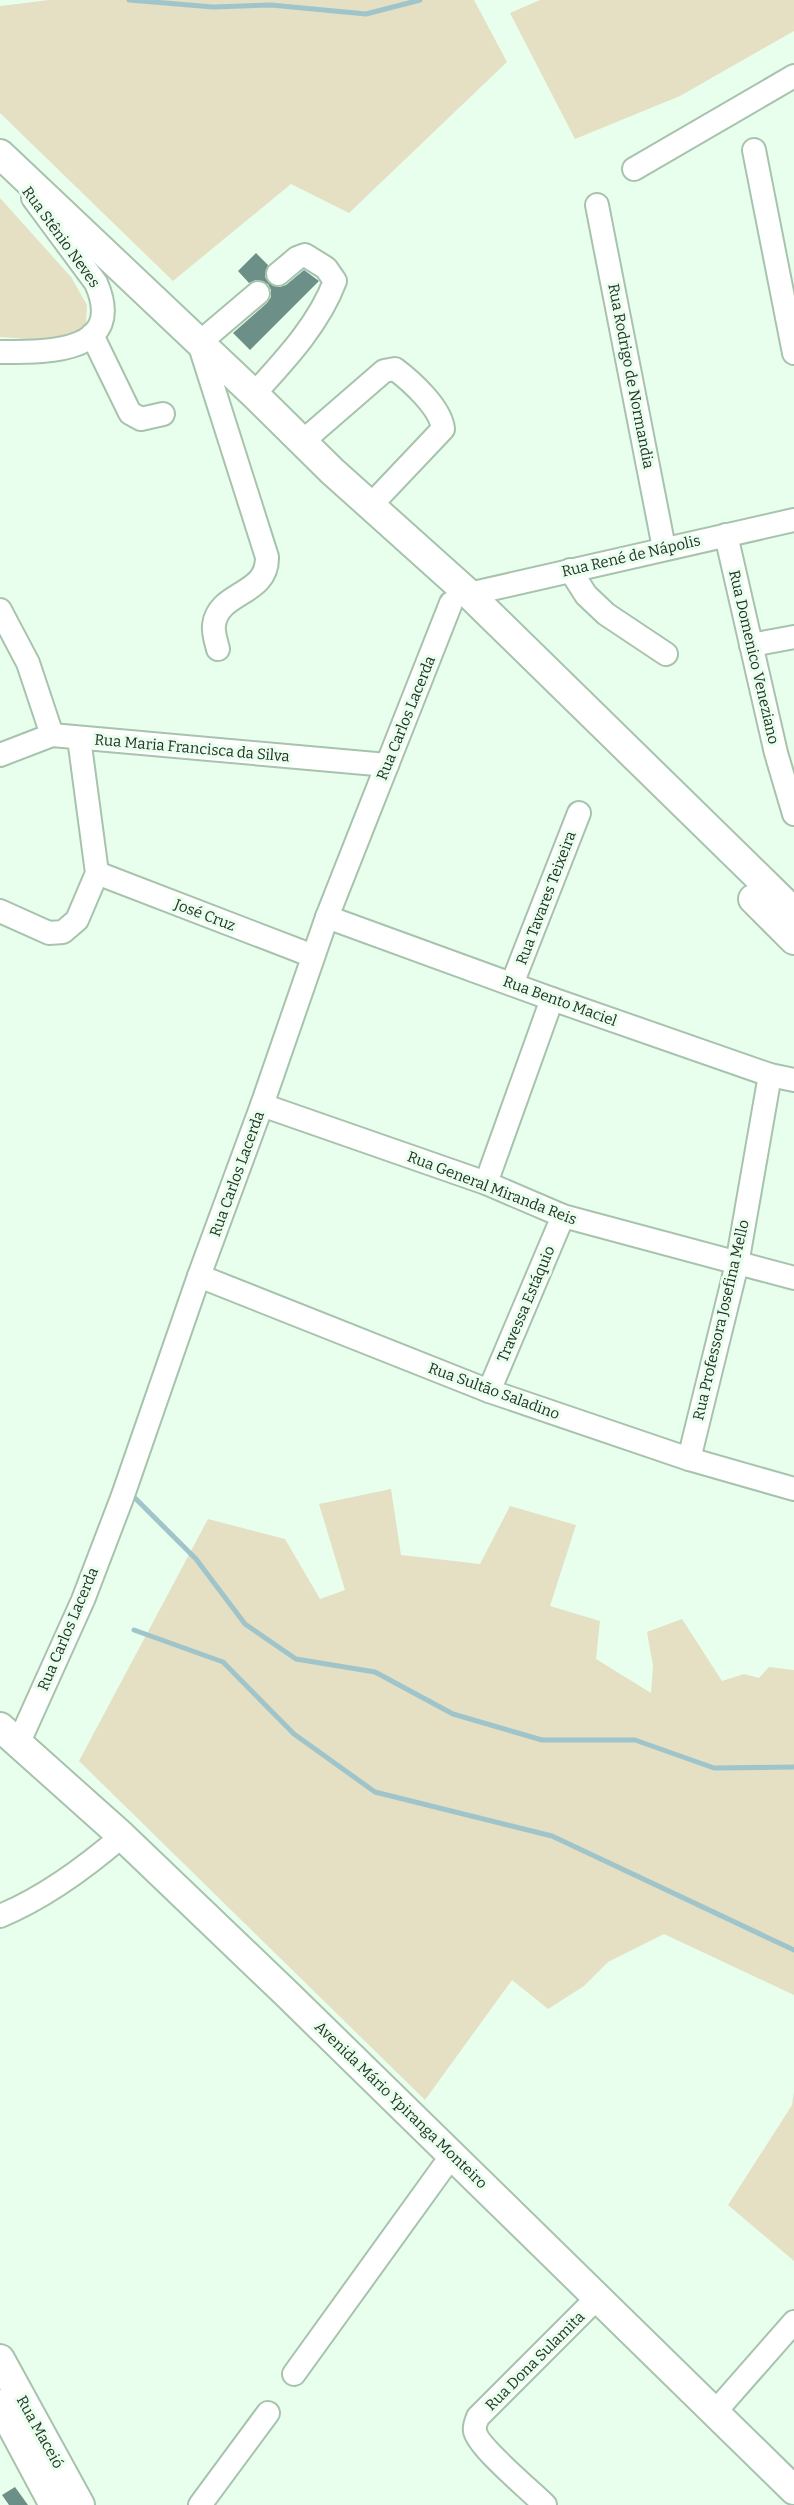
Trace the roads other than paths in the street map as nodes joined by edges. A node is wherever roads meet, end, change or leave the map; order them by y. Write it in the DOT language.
graph roads {
  1 [pos="794,76"];
  2 [pos="754,150"];
  3 [pos="0,154"];
  4 [pos="634,169"];
  5 [pos="597,205"];
  6 [pos="278,274"];
  7 [pos="258,293"];
  8 [pos="92,335"];
  9 [pos="199,344"];
  10 [pos="0,352"];
  11 [pos="794,353"];
  12 [pos="254,394"];
  13 [pos="163,414"];
  14 [pos="302,442"];
  15 [pos="332,471"];
  16 [pos="371,506"];
  17 [pos="794,520"];
  18 [pos="726,535"];
  19 [pos="664,548"];
  20 [pos="570,570"];
  21 [pos="460,599"];
  22 [pos="0,610"];
  23 [pos="794,637"];
  24 [pos="751,645"];
  25 [pos="218,649"];
  26 [pos="666,654"];
  27 [pos="52,735"];
  28 [pos="79,738"];
  29 [pos="785,751"];
  30 [pos="0,755"];
  31 [pos="387,765"];
  32 [pos="579,813"];
  33 [pos="794,814"];
  34 [pos="97,873"];
  35 [pos="746,879"];
  36 [pos="0,911"];
  37 [pos="794,912"];
  38 [pos="327,917"];
  39 [pos="794,940"];
  40 [pos="313,956"];
  41 [pos="512,984"];
  42 [pos="552,999"];
  43 [pos="770,1075"];
  44 [pos="794,1080"];
  45 [pos="262,1105"];
  46 [pos="486,1183"];
  47 [pos="562,1216"];
  48 [pos="737,1264"];
  49 [pos="199,1276"];
  50 [pos="794,1278"];
  51 [pos="489,1391"];
  52 [pos="688,1459"];
  53 [pos="794,1489"];
  54 [pos="10,1734"];
  55 [pos="122,1836"];
  56 [pos="0,1916"];
  57 [pos="452,2155"];
  58 [pos="597,2298"];
  59 [pos="794,2322"];
  60 [pos="0,2359"];
  61 [pos="294,2374"];
  62 [pos="0,2404"];
  63 [pos="715,2412"];
  64 [pos="268,2413"];
  65 [pos="794,2490"];
  66 [pos="54,2505"];
  67 [pos="80,2505"];
  68 [pos="200,2505"];
  69 [pos="545,2505"];
  1 -- 4 [label="street"];
  2 -- 11 [label="street"];
  3 -- 8 [label="street, Rua Stênio Neves"];
  3 -- 9 [label="main road"];
  5 -- 19 [label="street, Rua Rodrigo de Normandia"];
  6 -- 12 [label="street"];
  7 -- 9 [label="street"];
  8 -- 10 [label="street"];
  8 -- 13 [label="street"];
  9 -- 12 [label="main road"];
  9 -- 25 [label="street"];
  12 -- 14 [label="main road"];
  14 -- 15 [label="main road"];
  14 -- 16 [label="street"];
  15 -- 16 [label="main road"];
  15 -- 21 [label="main road"];
  16 -- 21 [label="main road"];
  17 -- 18 [label="street, Rua René de Nápolis"];
  18 -- 19 [label="street, Rua René de Nápolis"];
  18 -- 24 [label="street, Rua Domenico Veneziano"];
  19 -- 20 [label="street, Rua René de Nápolis"];
  20 -- 21 [label="street, Rua René de Nápolis"];
  20 -- 26 [label="street"];
  21 -- 31 [label="street, Rua Carlos Lacerda"];
  21 -- 35 [label="main road"];
  22 -- 27 [label="street"];
  23 -- 24 [label="street"];
  24 -- 29 [label="street, Rua Domenico Veneziano"];
  27 -- 28 [label="street, Rua Maria Francisca da Silva"];
  27 -- 30 [label="street, Rua Maria Francisca da Silva"];
  28 -- 31 [label="street, Rua Maria Francisca da Silva"];
  28 -- 34 [label="street"];
  29 -- 33 [label="street, Rua Domenico Veneziano"];
  31 -- 38 [label="street, Rua Carlos Lacerda"];
  32 -- 41 [label="street, Rua Tavares Teixeira"];
  34 -- 36 [label="street"];
  34 -- 40 [label="street, José Cruz"];
  35 -- 37 [label="main road"];
  35 -- 39 [label="main road"];
  38 -- 40 [label="street, Rua Carlos Lacerda"];
  38 -- 41 [label="street, Rua Bento Maciel"];
  40 -- 45 [label="street, Rua Carlos Lacerda"];
  41 -- 42 [label="street, Rua Bento Maciel"];
  42 -- 43 [label="street, Rua Bento Maciel"];
  42 -- 46 [label="street"];
  43 -- 44 [label="street, Rua Bento Maciel"];
  43 -- 48 [label="street, Rua Professora Josefina Mello"];
  45 -- 46 [label="street, Rua General Miranda Reis"];
  45 -- 49 [label="street, Rua Carlos Lacerda"];
  46 -- 47 [label="street, Rua General Miranda Reis"];
  47 -- 48 [label="street, Rua General Miranda Reis"];
  47 -- 51 [label="street, Travessa Estáquio"];
  48 -- 50 [label="street, Rua General Miranda Reis"];
  48 -- 52 [label="street, Rua Professora Josefina Mello"];
  49 -- 51 [label="street, Rua Sultão Saladino"];
  49 -- 54 [label="street, Rua Carlos Lacerda"];
  51 -- 52 [label="street, Rua Sultão Saladino"];
  52 -- 53 [label="street, Rua Sultão Saladino"];
  54 -- 55 [label="main road, Avenida Mário Ypiranga Monteiro"];
  55 -- 56 [label="street"];
  55 -- 57 [label="main road, Avenida Mário Ypiranga Monteiro"];
  57 -- 58 [label="main road, Avenida Mário Ypiranga Monteiro"];
  57 -- 61 [label="street"];
  58 -- 63 [label="main road, Avenida Mário Ypiranga Monteiro"];
  58 -- 69 [label="street, Rua Dona Sulamita"];
  59 -- 63 [label="street"];
  60 -- 67 [label="main road, Rua Maceió"];
  62 -- 66 [label="main road, Rua Maceió"];
  63 -- 65 [label="main road, Avenida Mário Ypiranga Monteiro"];
  64 -- 68 [label="street"];
}
